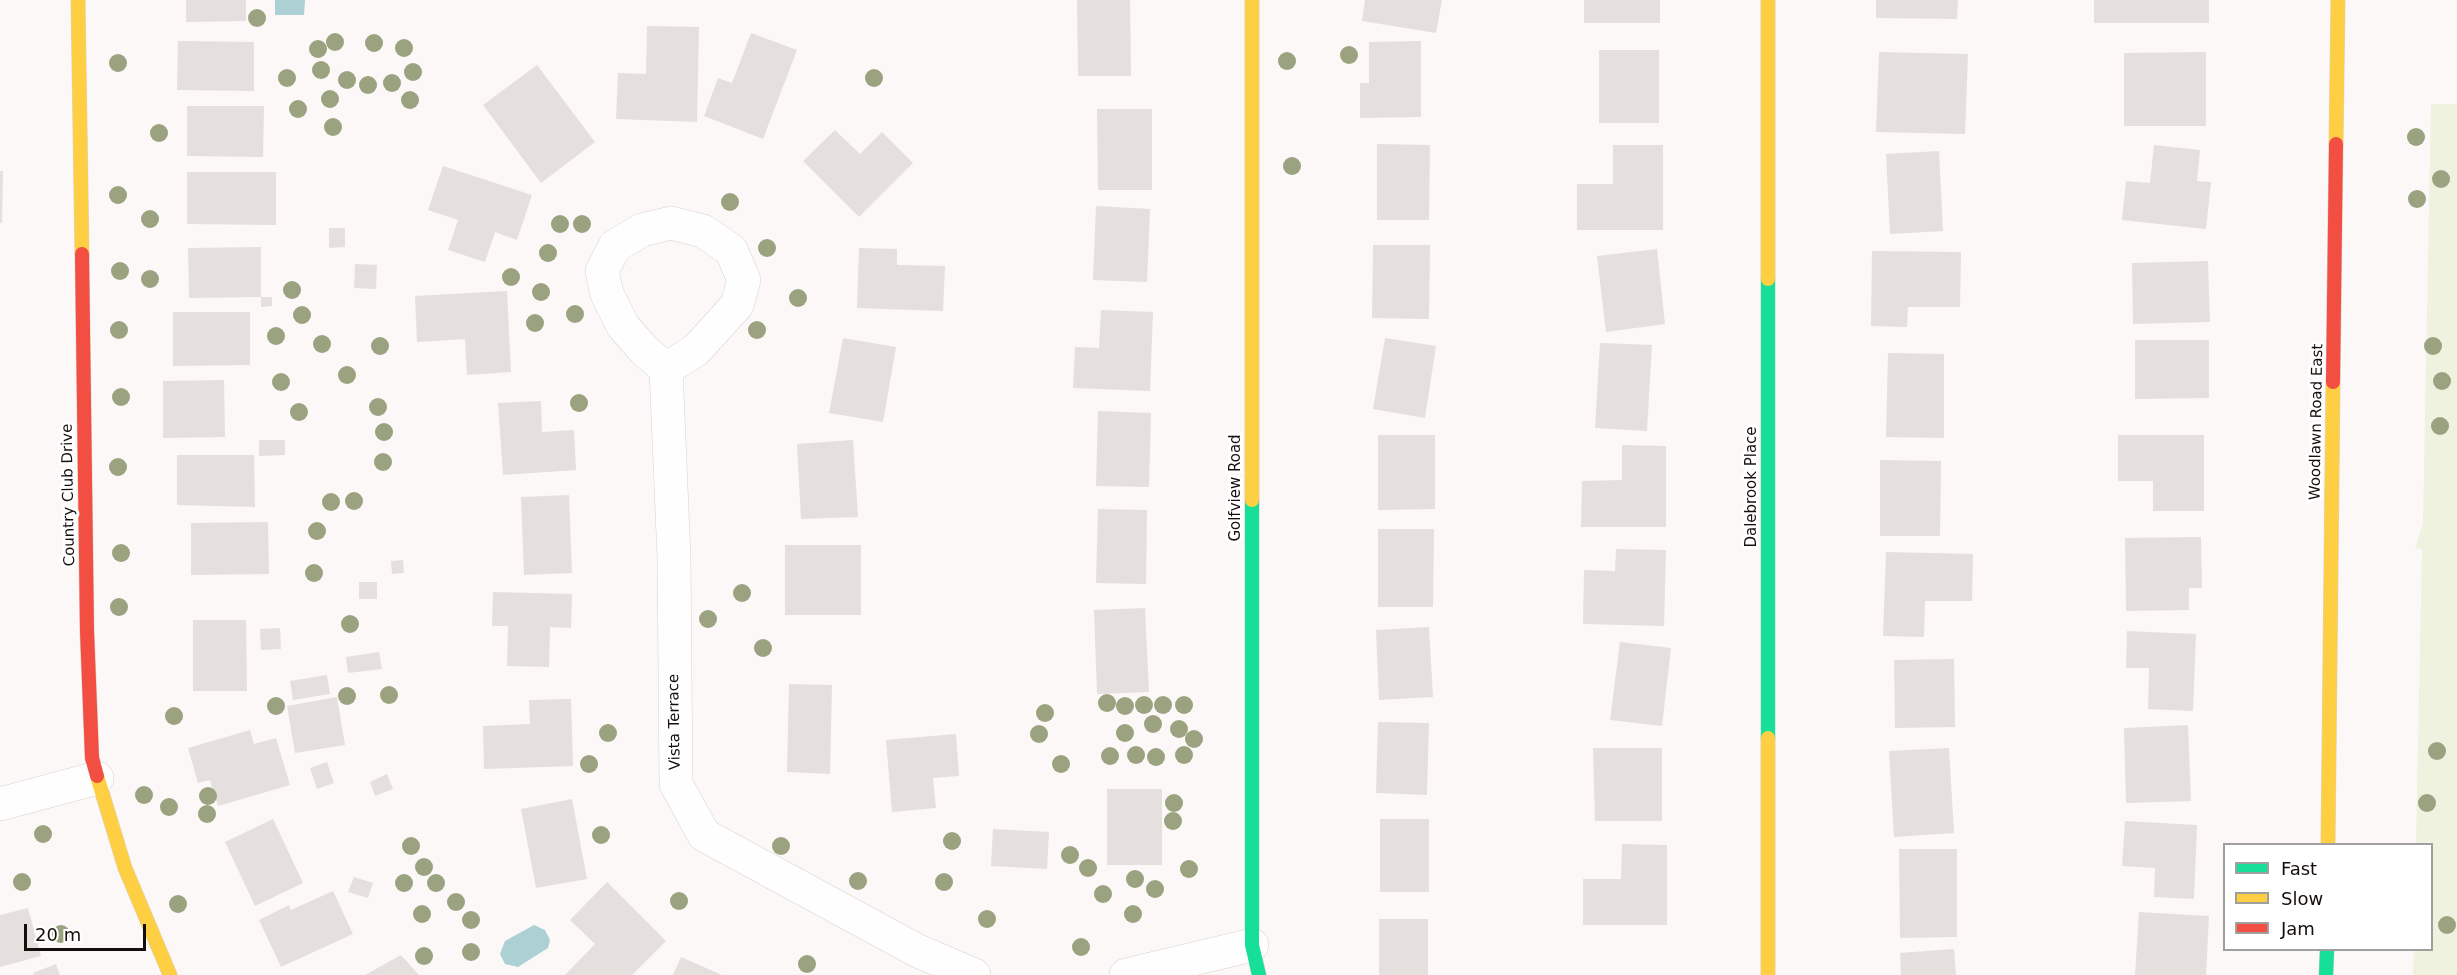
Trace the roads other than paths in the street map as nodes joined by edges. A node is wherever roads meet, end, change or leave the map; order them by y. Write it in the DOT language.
graph roads {
  1 [pos="78,0"];
  2 [pos="1252,0"];
  3 [pos="1768,0"];
  4 [pos="2338,0"];
  5 [pos="666,369"];
  6 [pos="97,778"];
  7 [pos="0,804"];
  8 [pos="2328,843"];
  9 [pos="2327,951"];
  10 [pos="1255,960"];
  11 [pos="170,975"];
  12 [pos="974,975"];
  13 [pos="1126,975"];
  14 [pos="1768,975"];
  15 [pos="2326,975"];
  1 -- 6 [label="street, Country Club Drive"];
  2 -- 10 [label="street, Golfview Road"];
  3 -- 14 [label="street, Dalebrook Place"];
  4 -- 8 [label="street, Woodlawn Road East"];
  5 -- 5 [label="street"];
  5 -- 12 [label="street, Vista Terrace"];
  6 -- 7 [label="street"];
  6 -- 11 [label="street, Country Club Drive"];
  9 -- 15 [label="street"];
  10 -- 13 [label="street"];
}
